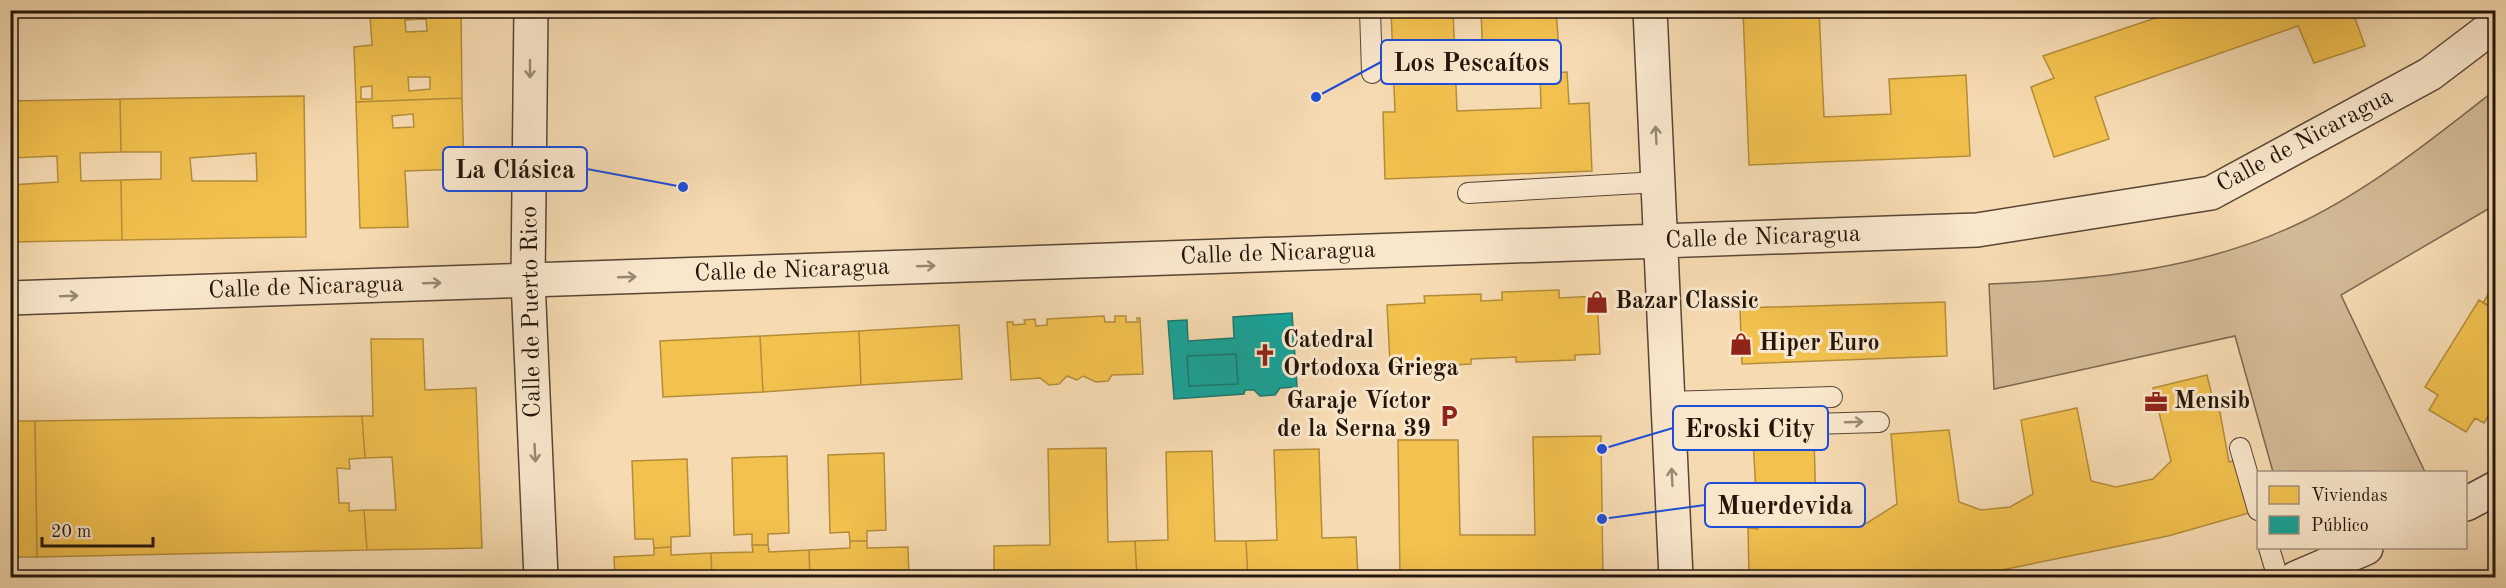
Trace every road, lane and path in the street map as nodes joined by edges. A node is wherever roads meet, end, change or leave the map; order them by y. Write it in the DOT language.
graph roads {
  1 [pos="531,10"];
  2 [pos="1370,10"];
  3 [pos="1650,10"];
  4 [pos="2496,24"];
  5 [pos="1372,73"];
  6 [pos="1658,182"];
  7 [pos="1468,193"];
  8 [pos="1661,241"];
  9 [pos="528,280"];
  10 [pos="10,298"];
  11 [pos="1832,397"];
  12 [pos="1669,415"];
  13 [pos="1879,422"];
  14 [pos="2240,448"];
  15 [pos="2496,488"];
  16 [pos="2257,503"];
  17 [pos="2467,503"];
  18 [pos="2270,549"];
  19 [pos="2364,549"];
  20 [pos="541,578"];
  21 [pos="1676,578"];
  22 [pos="2278,578"];
  23 [pos="2296,578"];
  1 -- 9 [label="street, Calle de Puerto Rico, one-way"];
  2 -- 5 [label="lane"];
  6 -- 3 [label="street, one-way"];
  4 -- 8 [label="street, Calle de Nicaragua"];
  6 -- 7 [label="lane"];
  6 -- 8 [label="street"];
  9 -- 8 [label="street, Calle de Nicaragua, one-way"];
  8 -- 12 [label="street"];
  10 -- 9 [label="street, Calle de Nicaragua, one-way"];
  9 -- 20 [label="street, Calle de Puerto Rico, one-way"];
  11 -- 12 [label="lane"];
  12 -- 13 [label="lane, one-way"];
  21 -- 12 [label="street, one-way"];
  14 -- 16 [label="lane"];
  15 -- 17 [label="street"];
  18 -- 22 [label="lane"];
  19 -- 23 [label="street"];
}
